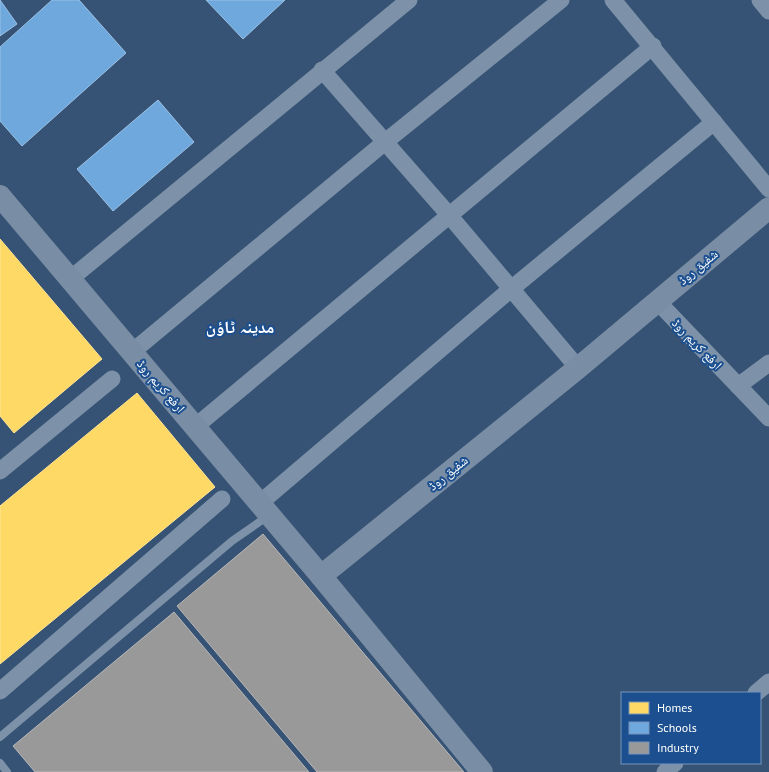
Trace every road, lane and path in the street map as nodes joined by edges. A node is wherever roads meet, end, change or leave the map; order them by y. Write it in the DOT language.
graph roads {
  1 [pos="409,0"];
  2 [pos="561,0"];
  3 [pos="613,0"];
  4 [pos="760,0"];
  5 [pos="769,11"];
  6 [pos="653,46"];
  7 [pos="322,70"];
  8 [pos="714,122"];
  9 [pos="385,142"];
  10 [pos="769,188"];
  11 [pos="0,196"];
  12 [pos="769,208"];
  13 [pos="449,215"];
  14 [pos="69,280"];
  15 [pos="511,289"];
  16 [pos="657,301"];
  17 [pos="132,352"];
  18 [pos="769,362"];
  19 [pos="578,368"];
  20 [pos="112,379"];
  21 [pos="738,386"];
  22 [pos="769,418"];
  23 [pos="196,426"];
  24 [pos="2,466"];
  25 [pos="222,499"];
  26 [pos="265,509"];
  27 [pos="321,576"];
  28 [pos="769,682"];
  29 [pos="0,691"];
  30 [pos="757,692"];
  31 [pos="0,736"];
  32 [pos="0,764"];
  33 [pos="674,764"];
  34 [pos="7,772"];
  35 [pos="482,772"];
  36 [pos="665,772"];
  1 -- 7 [label="street"];
  2 -- 9 [label="street"];
  3 -- 6 [label="street"];
  4 -- 5 [label="street"];
  6 -- 8 [label="street"];
  6 -- 13 [label="street"];
  7 -- 9 [label="street"];
  7 -- 14 [label="street"];
  8 -- 10 [label="street"];
  8 -- 15 [label="street"];
  9 -- 13 [label="street"];
  9 -- 17 [label="street"];
  11 -- 14 [label="street, ارفع کریم روڈ"];
  12 -- 16 [label="street, شفیق روڈ"];
  13 -- 15 [label="street"];
  13 -- 23 [label="street"];
  14 -- 17 [label="street, ارفع کریم روڈ"];
  15 -- 19 [label="street"];
  15 -- 26 [label="street"];
  16 -- 19 [label="street, شفیق روڈ"];
  16 -- 21 [label="street, ارفع کریم روڈ"];
  17 -- 23 [label="street, ارفع کریم روڈ"];
  18 -- 21 [label="street"];
  19 -- 27 [label="street, شفیق روڈ"];
  20 -- 24 [label="street"];
  21 -- 22 [label="street, ارفع کریم روڈ"];
  23 -- 26 [label="street, ارفع کریم روڈ"];
  25 -- 29 [label="street"];
  26 -- 27 [label="street, ارفع کریم روڈ"];
  26 -- 31 [label="lane"];
  27 -- 35 [label="street"];
  28 -- 30 [label="street"];
  32 -- 34 [label="lane"];
  33 -- 36 [label="street"];
}
